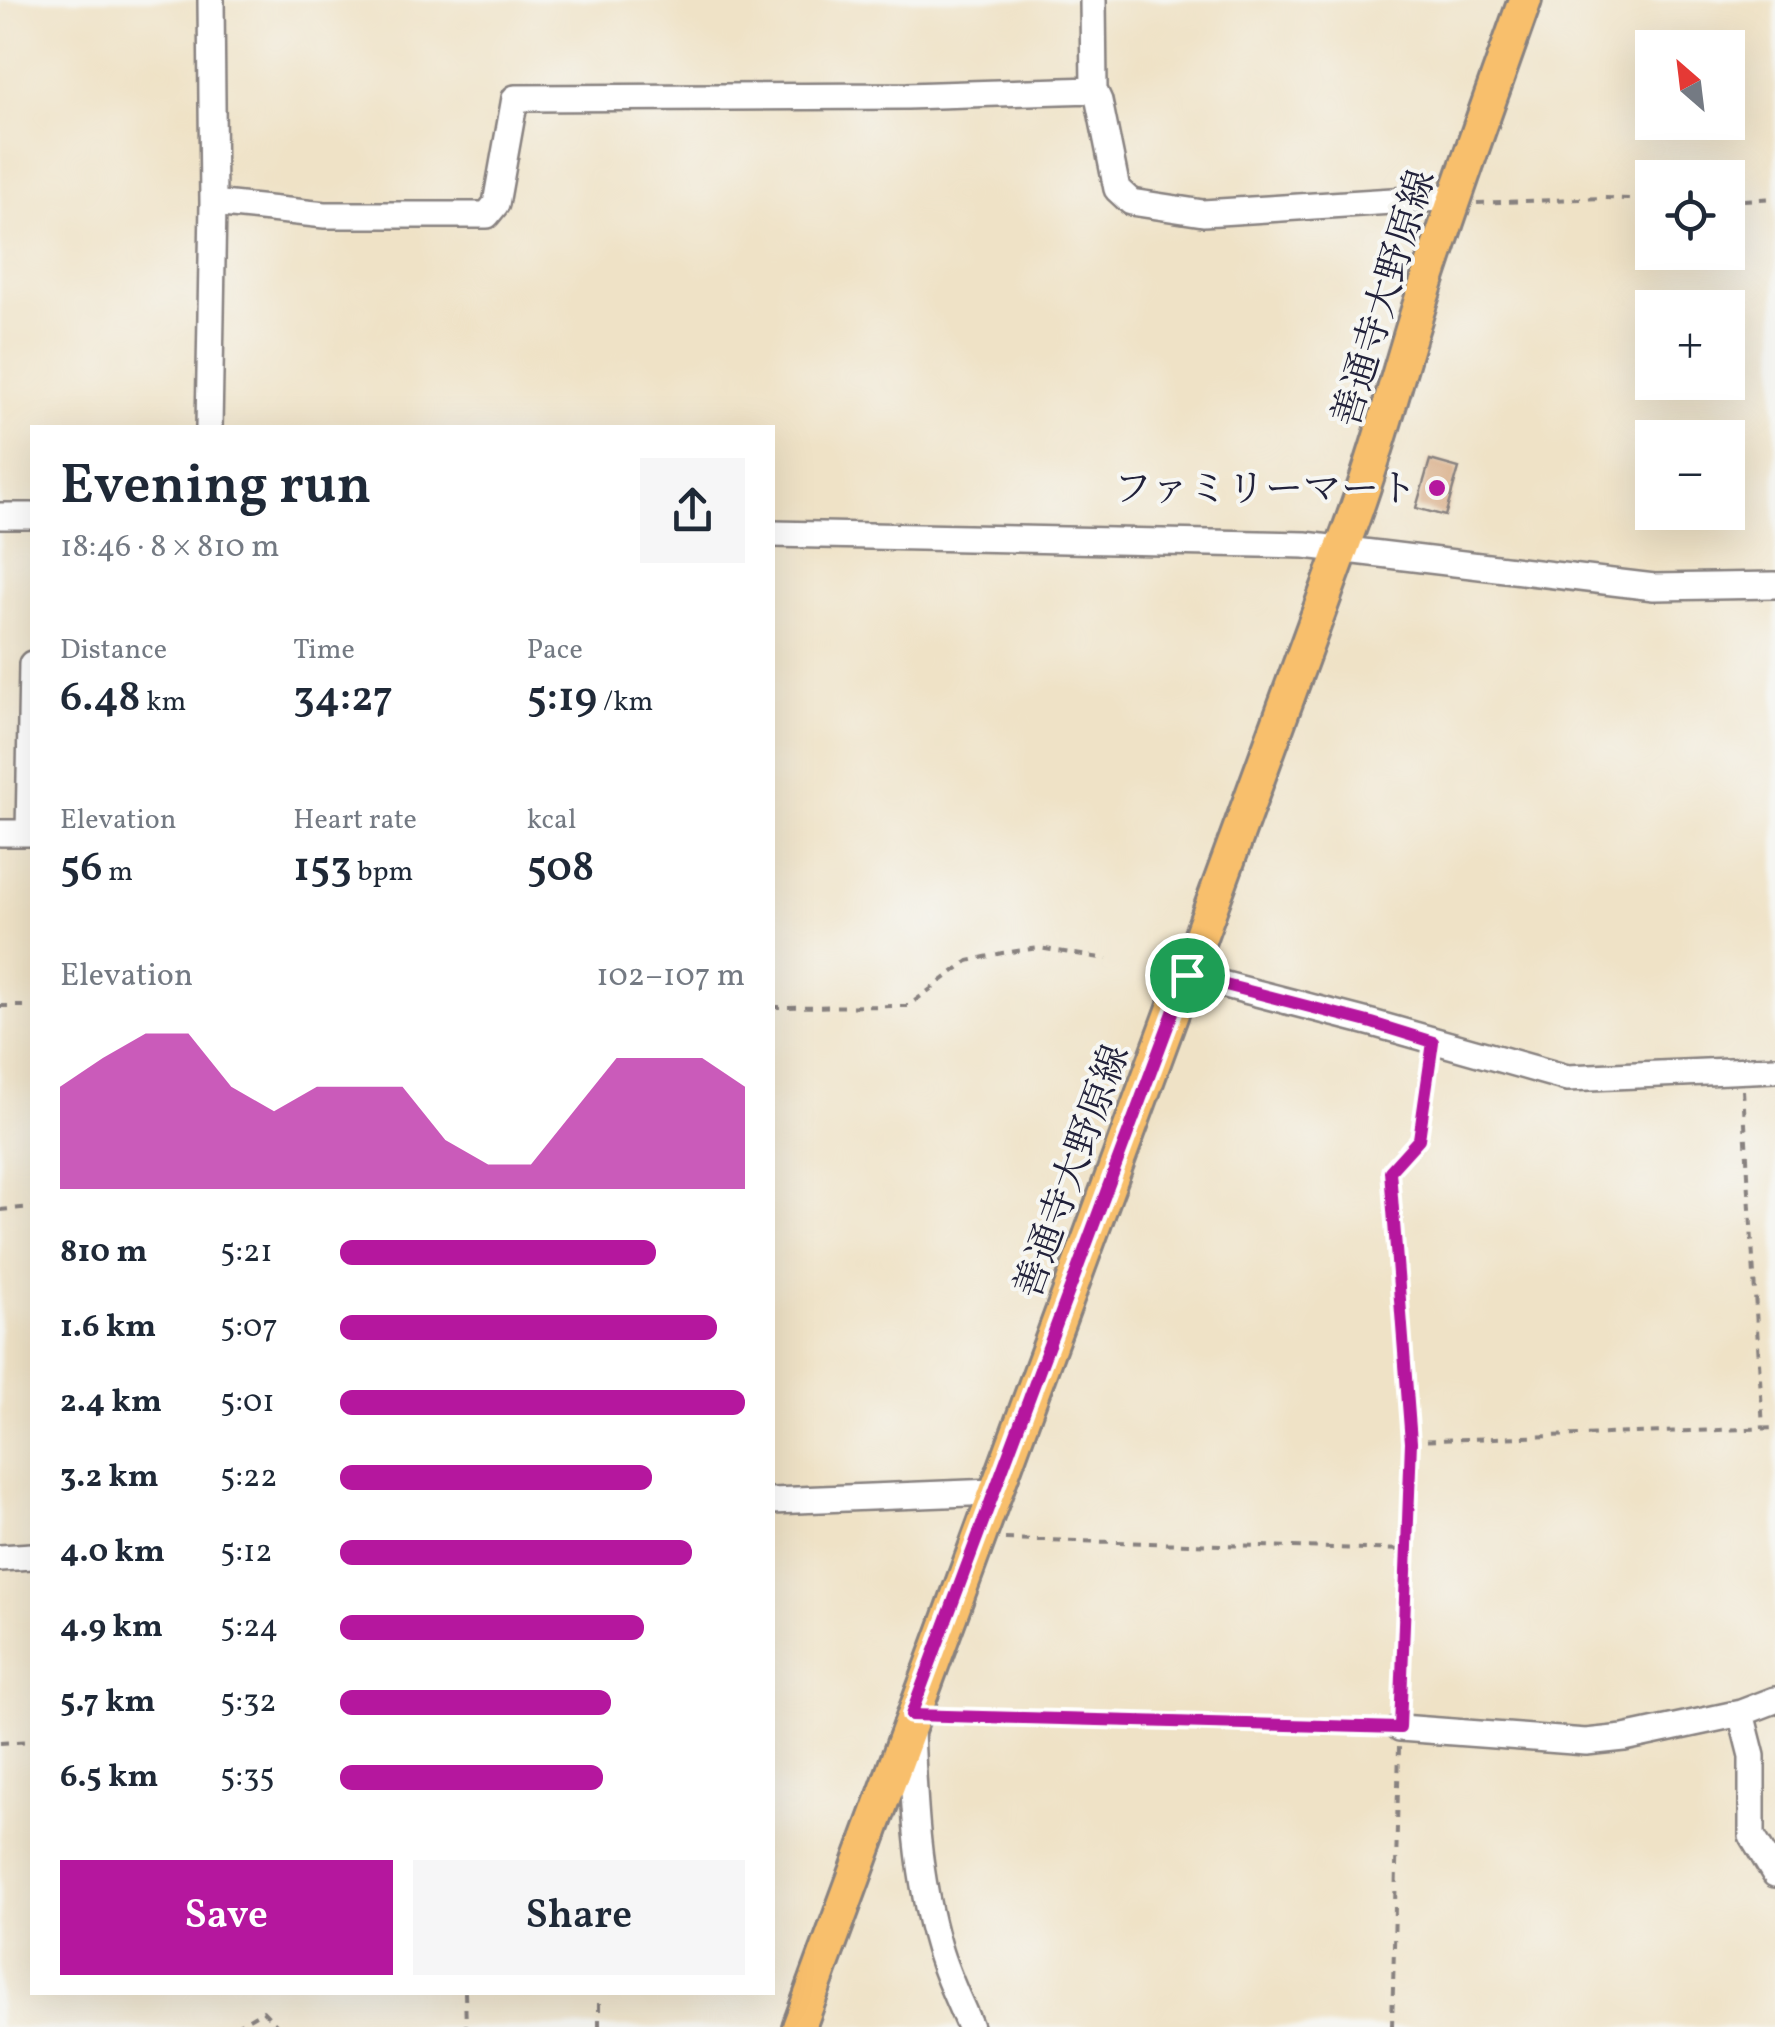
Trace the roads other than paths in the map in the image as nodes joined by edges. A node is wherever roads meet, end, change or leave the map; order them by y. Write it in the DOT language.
graph roads {
  1 [pos="211,0"];
  2 [pos="1093,0"];
  3 [pos="1525,0"];
  4 [pos="1094,90"];
  5 [pos="1455,197"];
  6 [pos="214,203"];
  7 [pos="208,425"];
  8 [pos="0,516"];
  9 [pos="30,516"];
  10 [pos="775,534"];
  11 [pos="1342,548"];
  12 [pos="1775,585"];
  13 [pos="30,777"];
  14 [pos="0,833"];
  15 [pos="1187,975"];
  16 [pos="1775,1069"];
  17 [pos="994,1492"];
  18 [pos="775,1501"];
  19 [pos="30,1556"];
  20 [pos="0,1558"];
  21 [pos="1775,1700"];
  22 [pos="1741,1713"];
  23 [pos="911,1715"];
  24 [pos="1400,1728"];
  25 [pos="1775,1874"];
  26 [pos="799,2027"];
  27 [pos="970,2027"];
  1 -- 6 [label="street"];
  2 -- 4 [label="street"];
  3 -- 5 [label="main road, 善通寺大野原線"];
  4 -- 5 [label="street"];
  4 -- 6 [label="street"];
  5 -- 11 [label="main road, 善通寺大野原線"];
  6 -- 7 [label="street"];
  8 -- 9 [label="street"];
  10 -- 11 [label="street"];
  11 -- 12 [label="street"];
  11 -- 15 [label="main road, 善通寺大野原線"];
  13 -- 14 [label="street"];
  15 -- 16 [label="street"];
  15 -- 17 [label="main road, 善通寺大野原線"];
  17 -- 18 [label="street"];
  17 -- 23 [label="main road, 善通寺大野原線"];
  19 -- 20 [label="street"];
  21 -- 22 [label="street"];
  22 -- 24 [label="street"];
  22 -- 25 [label="street"];
  23 -- 26 [label="main road, 善通寺大野原線"];
  23 -- 27 [label="street"];
}
